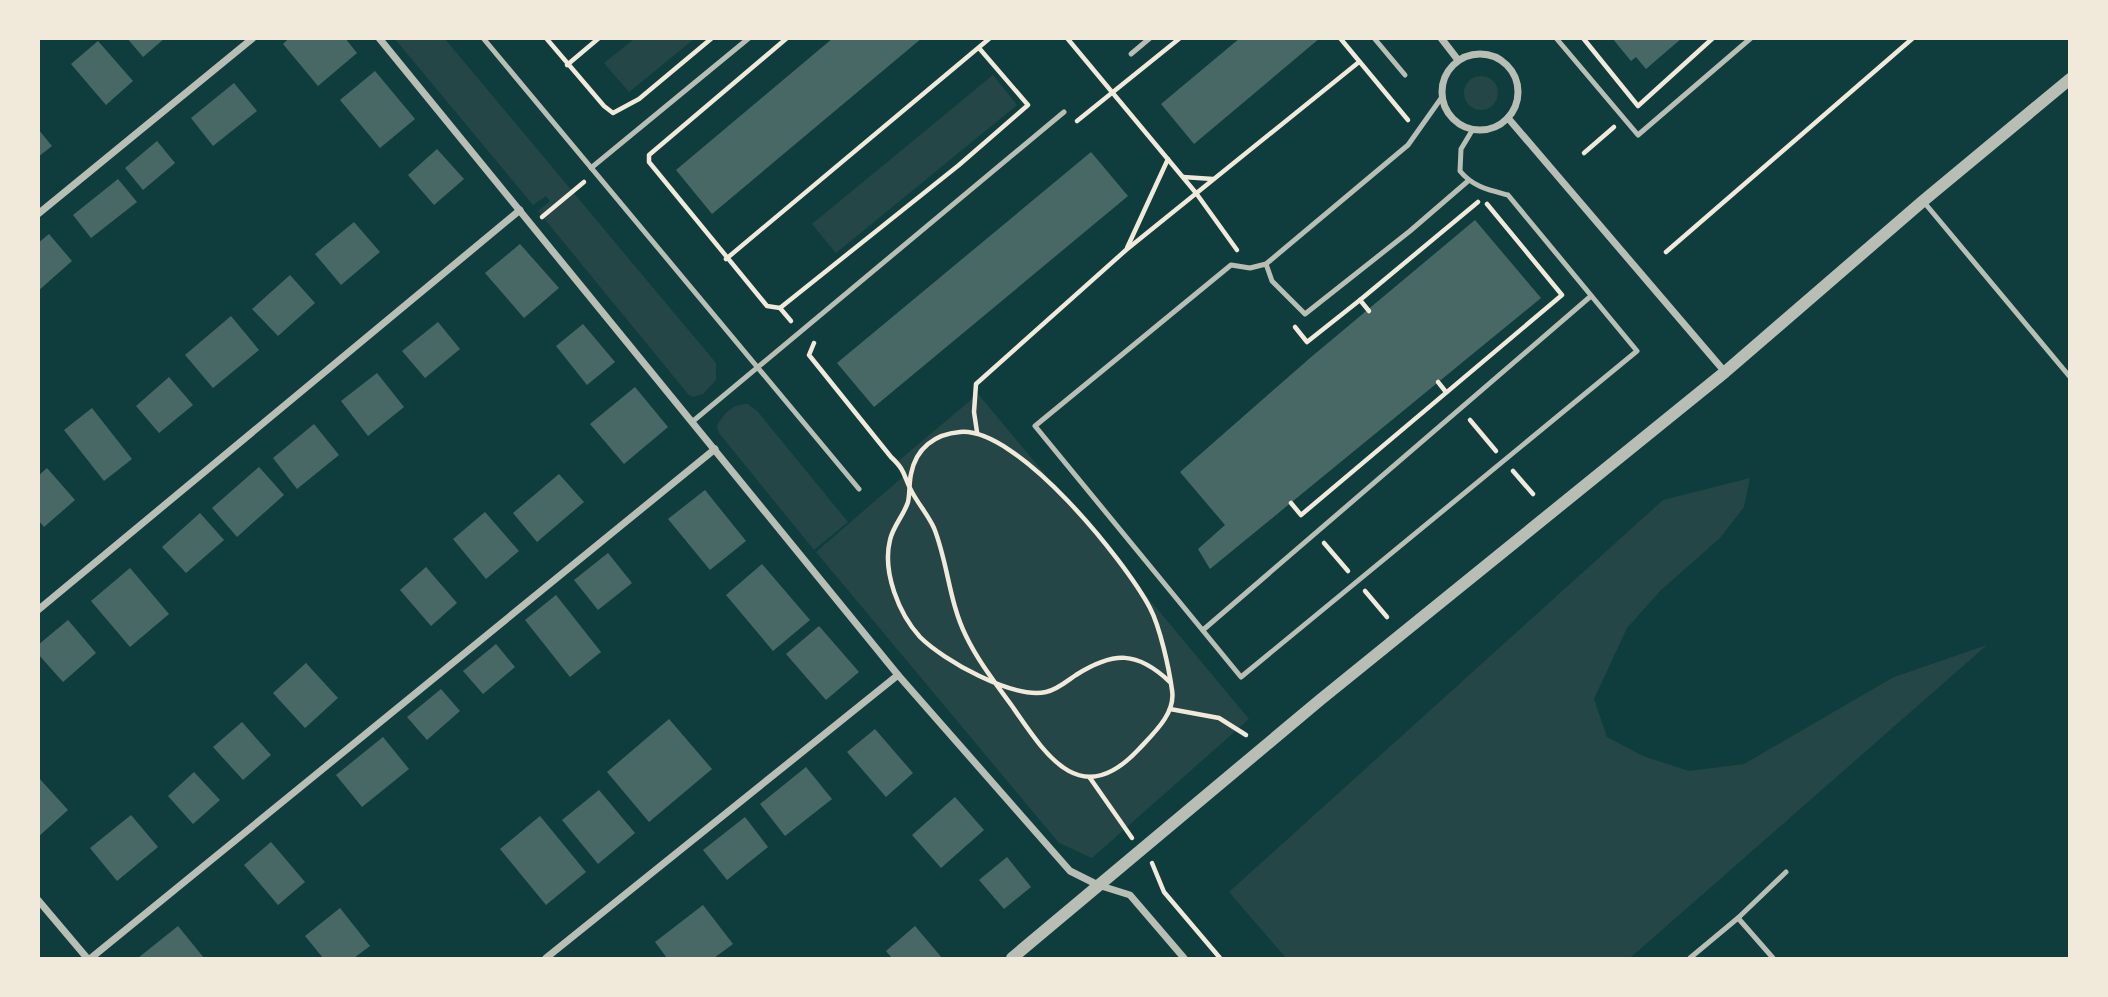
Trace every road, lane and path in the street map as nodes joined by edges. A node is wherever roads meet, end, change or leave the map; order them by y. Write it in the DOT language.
graph roads {
  1 [pos="253,38"];
  2 [pos="379,38"];
  3 [pos="483,38"];
  4 [pos="545,38"];
  5 [pos="599,38"];
  6 [pos="712,38"];
  7 [pos="748,38"];
  8 [pos="787,38"];
  9 [pos="990,38"];
  10 [pos="1067,38"];
  11 [pos="1150,38"];
  12 [pos="1180,38"];
  13 [pos="1340,38"];
  14 [pos="1374,38"];
  15 [pos="1441,38"];
  16 [pos="1556,38"];
  17 [pos="1583,38"];
  18 [pos="1713,38"];
  19 [pos="1751,38"];
  20 [pos="1913,38"];
  21 [pos="979,48"];
  22 [pos="1131,54"];
  23 [pos="1458,60"];
  24 [pos="1359,62"];
  25 [pos="567,65"];
  26 [pos="1405,75"];
  27 [pos="2070,79"];
  28 [pos="1112,92"];
  29 [pos="1441,97"];
  30 [pos="1064,112"];
  31 [pos="1508,118"];
  32 [pos="1070,128"];
  33 [pos="1399,130"];
  34 [pos="1473,130"];
  35 [pos="1168,159"];
  36 [pos="593,170"];
  37 [pos="1183,177"];
  38 [pos="1213,179"];
  39 [pos="1468,181"];
  40 [pos="1196,193"];
  41 [pos="1923,201"];
  42 [pos="520,210"];
  43 [pos="38,214"];
  44 [pos="532,225"];
  45 [pos="1126,250"];
  46 [pos="1666,252"];
  47 [pos="726,259"];
  48 [pos="1266,264"];
  49 [pos="1250,268"];
  50 [pos="1591,296"];
  51 [pos="1360,300"];
  52 [pos="1369,311"];
  53 [pos="1291,321"];
  54 [pos="816,340"];
  55 [pos="757,368"];
  56 [pos="1725,372"];
  57 [pos="2070,377"];
  58 [pos="1438,382"];
  59 [pos="1446,392"];
  60 [pos="1460,409"];
  61 [pos="692,422"];
  62 [pos="977,432"];
  63 [pos="715,449"];
  64 [pos="1504,460"];
  65 [pos="859,489"];
  66 [pos="910,489"];
  67 [pos="1533,494"];
  68 [pos="1291,503"];
  69 [pos="1301,515"];
  70 [pos="1316,533"];
  71 [pos="1357,582"];
  72 [pos="38,610"];
  73 [pos="1387,617"];
  74 [pos="1203,630"];
  75 [pos="898,676"];
  76 [pos="1170,681"];
  77 [pos="995,682"];
  78 [pos="1170,709"];
  79 [pos="1246,735"];
  80 [pos="1090,778"];
  81 [pos="1132,838"];
  82 [pos="1151,861"];
  83 [pos="1786,872"];
  84 [pos="1098,885"];
  85 [pos="38,900"];
  86 [pos="1738,918"];
  87 [pos="89,958"];
  88 [pos="547,958"];
  89 [pos="1012,958"];
  90 [pos="1184,958"];
  91 [pos="1220,958"];
  92 [pos="1690,958"];
  93 [pos="1773,958"];
  1 -- 43 [label="street"];
  2 -- 42 [label="street"];
  3 -- 36 [label="lane"];
  4 -- 25 [label="path"];
  5 -- 25 [label="path"];
  6 -- 25 [label="path"];
  7 -- 36 [label="lane"];
  8 -- 47 [label="path"];
  9 -- 21 [label="path"];
  10 -- 28 [label="path"];
  11 -- 22 [label="lane"];
  12 -- 28 [label="path"];
  13 -- 24 [label="path"];
  14 -- 26 [label="lane"];
  15 -- 23 [label="street"];
  16 -- 19 [label="lane"];
  17 -- 18 [label="path"];
  20 -- 46 [label="path"];
  21 -- 47 [label="path"];
  21 -- 47 [label="path"];
  23 -- 29 [label="street"];
  23 -- 31 [label="street"];
  24 -- 33 [label="path"];
  24 -- 38 [label="path"];
  27 -- 41 [label="street"];
  28 -- 32 [label="path"];
  28 -- 35 [label="path"];
  29 -- 34 [label="street"];
  29 -- 48 [label="lane"];
  30 -- 55 [label="lane"];
  31 -- 34 [label="street"];
  31 -- 56 [label="street"];
  34 -- 39 [label="lane"];
  35 -- 37 [label="path"];
  35 -- 45 [label="path"];
  36 -- 44 [label="path"];
  36 -- 55 [label="lane"];
  37 -- 38 [label="path"];
  37 -- 40 [label="path"];
  38 -- 40 [label="path"];
  39 -- 48 [label="lane"];
  39 -- 50 [label="lane"];
  40 -- 45 [label="path"];
  40 -- 49 [label="path"];
  41 -- 56 [label="street"];
  41 -- 57 [label="lane"];
  42 -- 44 [label="street"];
  42 -- 72 [label="street"];
  44 -- 61 [label="street"];
  45 -- 62 [label="path"];
  48 -- 49 [label="lane"];
  49 -- 74 [label="lane"];
  50 -- 60 [label="lane"];
  50 -- 64 [label="lane"];
  51 -- 52 [label="path"];
  51 -- 53 [label="path"];
  51 -- 59 [label="path"];
  54 -- 66 [label="path"];
  55 -- 61 [label="lane"];
  55 -- 65 [label="lane"];
  56 -- 84 [label="street"];
  58 -- 59 [label="path"];
  59 -- 60 [label="path"];
  59 -- 69 [label="path"];
  60 -- 64 [label="path"];
  60 -- 70 [label="lane"];
  61 -- 63 [label="street"];
  62 -- 66 [label="path"];
  62 -- 76 [label="path"];
  63 -- 75 [label="street"];
  63 -- 87 [label="street"];
  64 -- 67 [label="path"];
  64 -- 71 [label="lane"];
  66 -- 77 [label="path"];
  66 -- 77 [label="path"];
  68 -- 69 [label="path"];
  69 -- 70 [label="path"];
  70 -- 71 [label="path"];
  70 -- 74 [label="lane"];
  71 -- 73 [label="path"];
  71 -- 74 [label="lane"];
  75 -- 84 [label="street"];
  75 -- 88 [label="street"];
  76 -- 77 [label="path"];
  76 -- 78 [label="path"];
  77 -- 80 [label="path"];
  78 -- 79 [label="path"];
  78 -- 80 [label="path"];
  80 -- 81 [label="path"];
  82 -- 91 [label="path"];
  83 -- 86 [label="lane"];
  84 -- 89 [label="street"];
  84 -- 90 [label="street"];
  85 -- 87 [label="street"];
  86 -- 92 [label="lane"];
  86 -- 93 [label="lane"];
}
